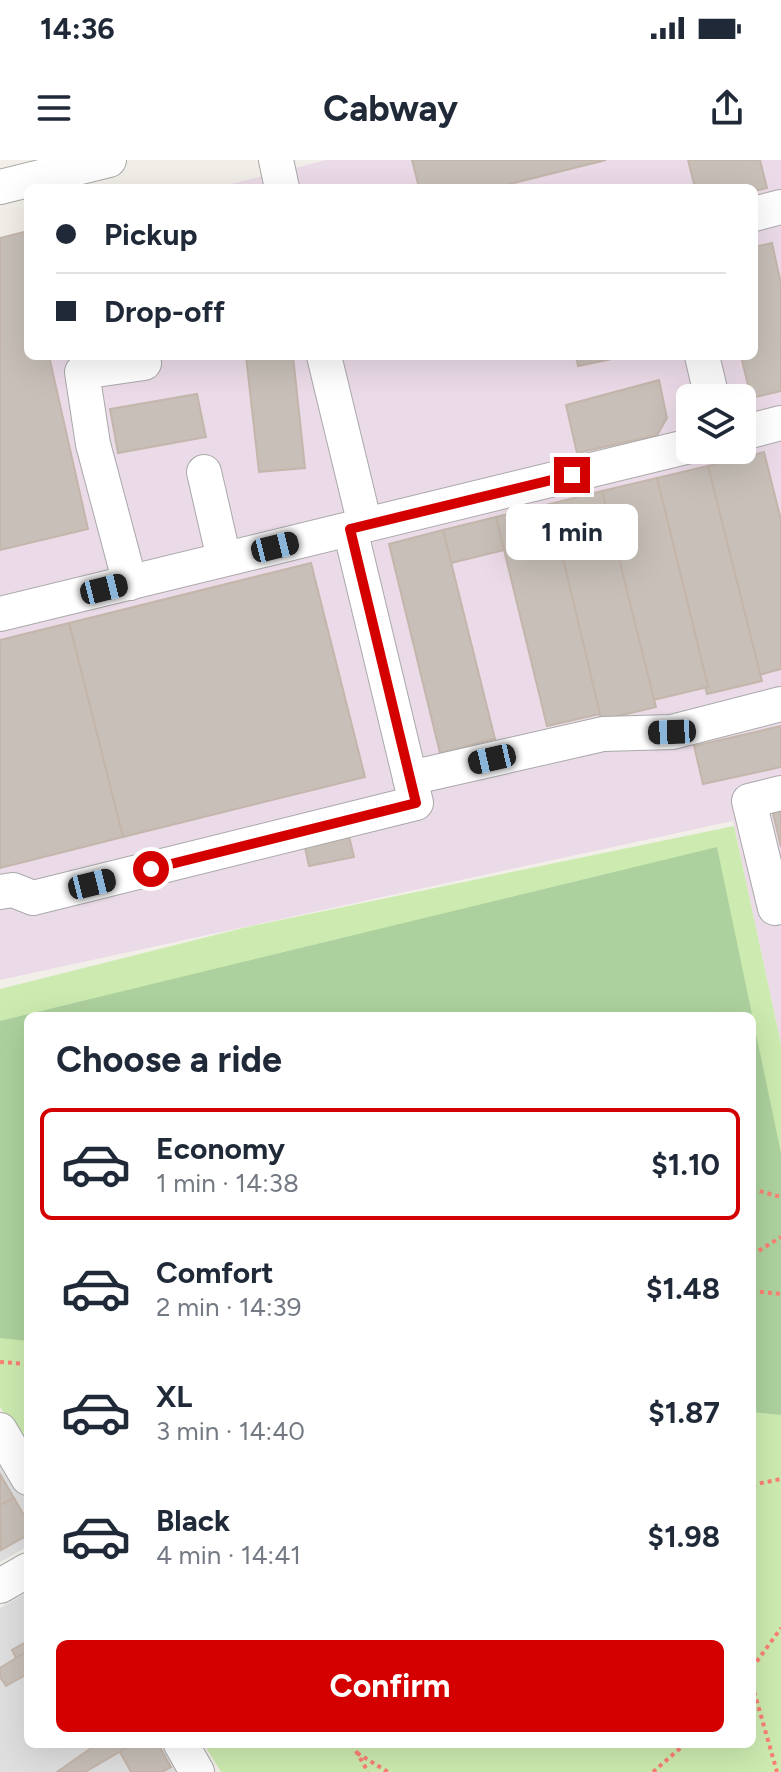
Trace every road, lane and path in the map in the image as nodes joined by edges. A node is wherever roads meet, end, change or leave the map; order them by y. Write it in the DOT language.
graph roads {
  1 [pos="109,160"];
  2 [pos="276,160"];
  3 [pos="281,184"];
  4 [pos="0,187"];
  5 [pos="781,207"];
  6 [pos="758,213"];
  7 [pos="325,360"];
  8 [pos="703,360"];
  9 [pos="144,363"];
  10 [pos="709,384"];
  11 [pos="780,427"];
  12 [pos="756,431"];
  13 [pos="676,449"];
  14 [pos="204,472"];
  15 [pos="358,527"];
  16 [pos="224,559"];
  17 [pos="130,583"];
  18 [pos="0,614"];
  19 [pos="781,704"];
  20 [pos="410,778"];
  21 [pos="781,793"];
  22 [pos="0,892"];
  23 [pos="779,916"];
  24 [pos="756,1190"];
  25 [pos="781,1197"];
  26 [pos="781,1237"];
  27 [pos="756,1253"];
  28 [pos="756,1291"];
  29 [pos="781,1294"];
  30 [pos="0,1362"];
  31 [pos="24,1364"];
  32 [pos="0,1430"];
  33 [pos="24,1471"];
  34 [pos="781,1479"];
  35 [pos="756,1484"];
  36 [pos="24,1572"];
  37 [pos="0,1586"];
  38 [pos="781,1628"];
  39 [pos="756,1662"];
  40 [pos="756,1698"];
  41 [pos="183,1748"];
  42 [pos="354,1748"];
  43 [pos="680,1748"];
  44 [pos="357,1753"];
  45 [pos="197,1772"];
  46 [pos="368,1772"];
  47 [pos="388,1772"];
  48 [pos="653,1772"];
  49 [pos="777,1772"];
  1 -- 4 [label="street"];
  2 -- 3 [label="street"];
  5 -- 6 [label="street"];
  7 -- 15 [label="street"];
  8 -- 10 [label="street"];
  9 -- 17 [label="street"];
  11 -- 12 [label="street"];
  13 -- 15 [label="street"];
  14 -- 16 [label="street"];
  15 -- 16 [label="street"];
  15 -- 20 [label="street"];
  16 -- 17 [label="street"];
  17 -- 18 [label="street"];
  19 -- 20 [label="street"];
  20 -- 22 [label="street"];
  21 -- 23 [label="street"];
  24 -- 25 [label="path"];
  26 -- 27 [label="path"];
  28 -- 29 [label="path"];
  30 -- 31 [label="path"];
  32 -- 33 [label="street"];
  34 -- 35 [label="path"];
  36 -- 37 [label="street"];
  38 -- 39 [label="path"];
  40 -- 49 [label="path"];
  41 -- 45 [label="street"];
  42 -- 44 [label="path"];
  43 -- 48 [label="path"];
  44 -- 46 [label="path"];
  44 -- 47 [label="path"];
}
